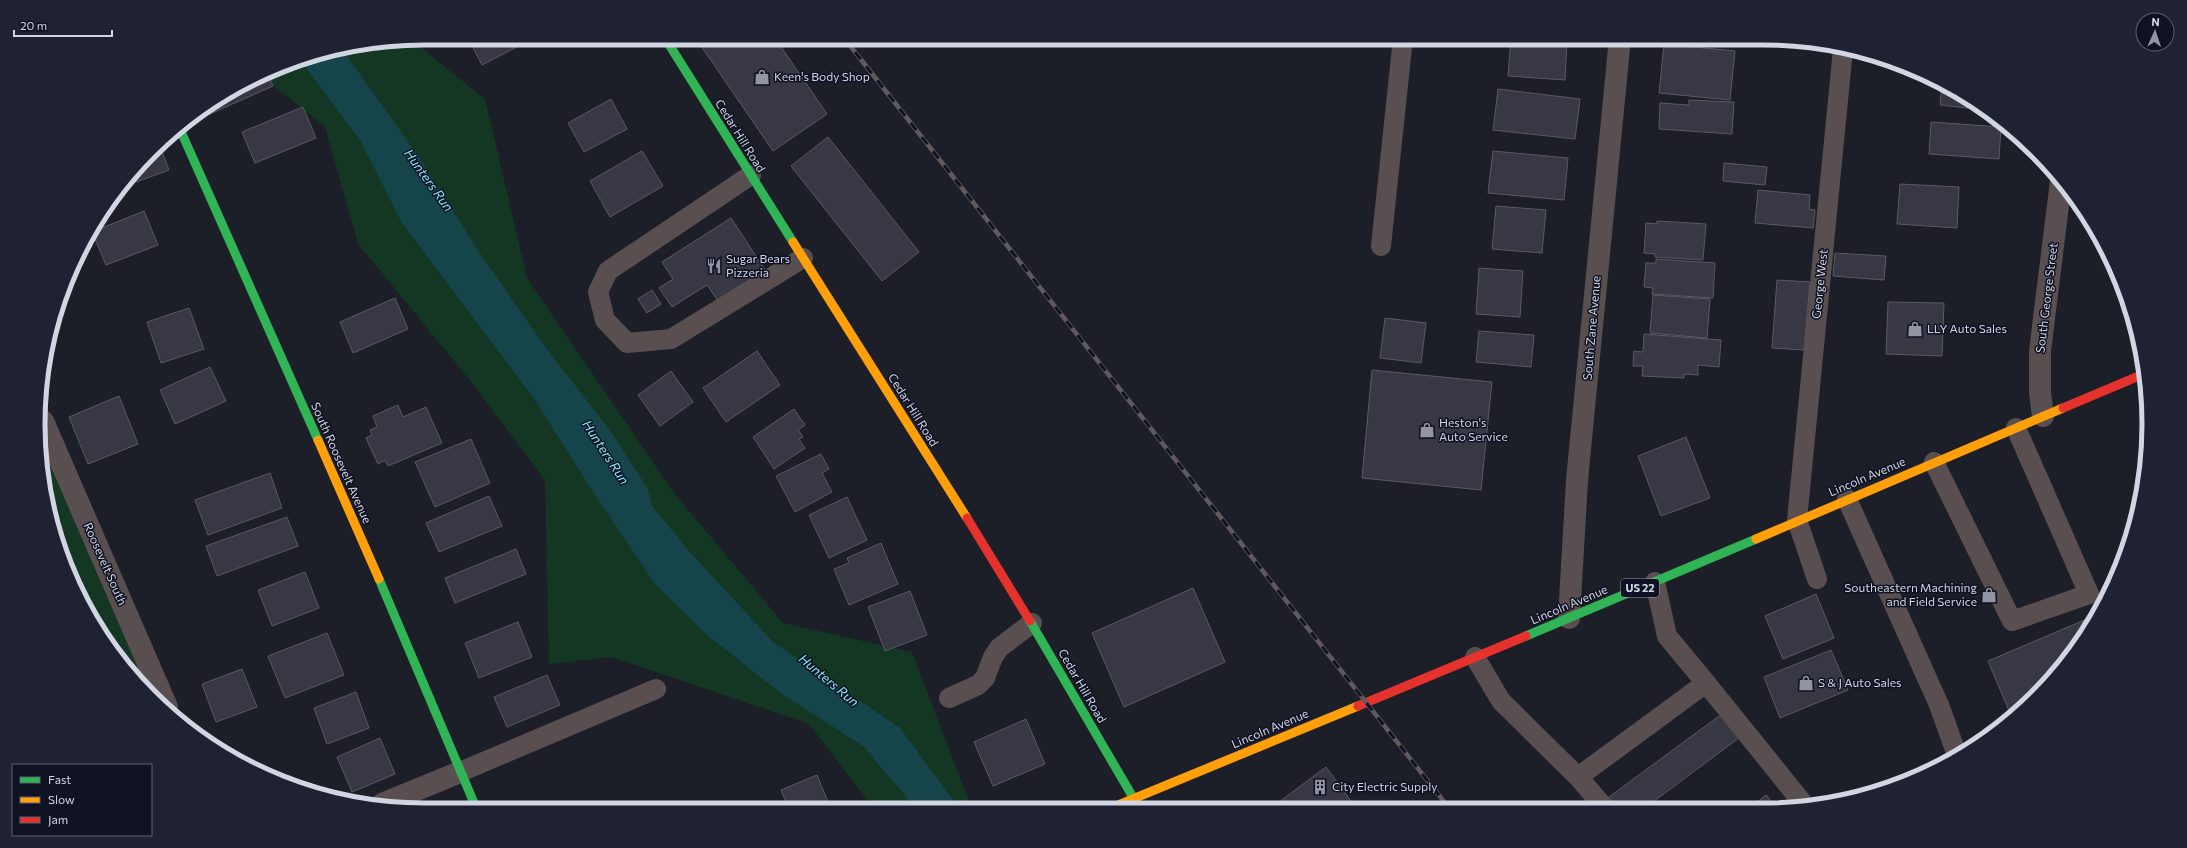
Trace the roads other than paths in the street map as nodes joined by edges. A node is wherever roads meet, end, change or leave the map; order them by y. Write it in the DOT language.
graph roads {
  1 [pos="669,45"];
  2 [pos="1402,45"];
  3 [pos="1619,45"];
  4 [pos="1842,53"];
  5 [pos="182,133"];
  6 [pos="751,175"];
  7 [pos="2060,188"];
  8 [pos="1381,246"];
  9 [pos="803,258"];
  10 [pos="2139,376"];
  11 [pos="2043,416"];
  12 [pos="45,426"];
  13 [pos="2016,428"];
  14 [pos="1934,462"];
  15 [pos="1847,499"];
  16 [pos="1797,520"];
  17 [pos="1817,579"];
  18 [pos="1655,582"];
  19 [pos="1569,618"];
  20 [pos="1032,624"];
  21 [pos="1475,657"];
  22 [pos="1706,683"];
  23 [pos="656,688"];
  24 [pos="949,698"];
  25 [pos="165,701"];
  26 [pos="1956,750"];
  27 [pos="460,772"];
  28 [pos="1578,777"];
  29 [pos="389,801"];
  30 [pos="1801,801"];
  31 [pos="474,803"];
  32 [pos="1135,803"];
  33 [pos="1138,803"];
  34 [pos="1601,803"];
  1 -- 6 [label="main road, Cedar Hill Road"];
  2 -- 8 [label="lane"];
  3 -- 19 [label="street, South Zane Avenue"];
  4 -- 16 [label="lane, George West"];
  5 -- 27 [label="main road, South Roosevelt Avenue"];
  6 -- 9 [label="main road, Cedar Hill Road"];
  6 -- 9 [label="lane"];
  7 -- 11 [label="street, South George Street"];
  9 -- 20 [label="main road, Cedar Hill Road"];
  10 -- 11 [label="main road, Lincoln Avenue / US 22"];
  11 -- 13 [label="main road, Lincoln Avenue / US 22"];
  12 -- 25 [label="street, Roosevelt South"];
  13 -- 14 [label="main road, Lincoln Avenue / US 22"];
  13 -- 14 [label="lane"];
  14 -- 15 [label="main road, Lincoln Avenue / US 22"];
  15 -- 16 [label="main road, Lincoln Avenue / US 22"];
  15 -- 26 [label="lane"];
  16 -- 17 [label="lane"];
  16 -- 18 [label="main road, Lincoln Avenue / US 22"];
  18 -- 19 [label="main road, Lincoln Avenue / US 22"];
  18 -- 22 [label="lane"];
  19 -- 21 [label="main road, Lincoln Avenue / US 22"];
  20 -- 24 [label="lane"];
  20 -- 32 [label="main road, Cedar Hill Road"];
  21 -- 28 [label="lane"];
  21 -- 33 [label="main road, Lincoln Avenue / US 22"];
  22 -- 28 [label="lane"];
  22 -- 30 [label="lane"];
  23 -- 27 [label="lane"];
  27 -- 29 [label="street"];
  27 -- 31 [label="main road, South Roosevelt Avenue"];
  28 -- 34 [label="lane"];
}
